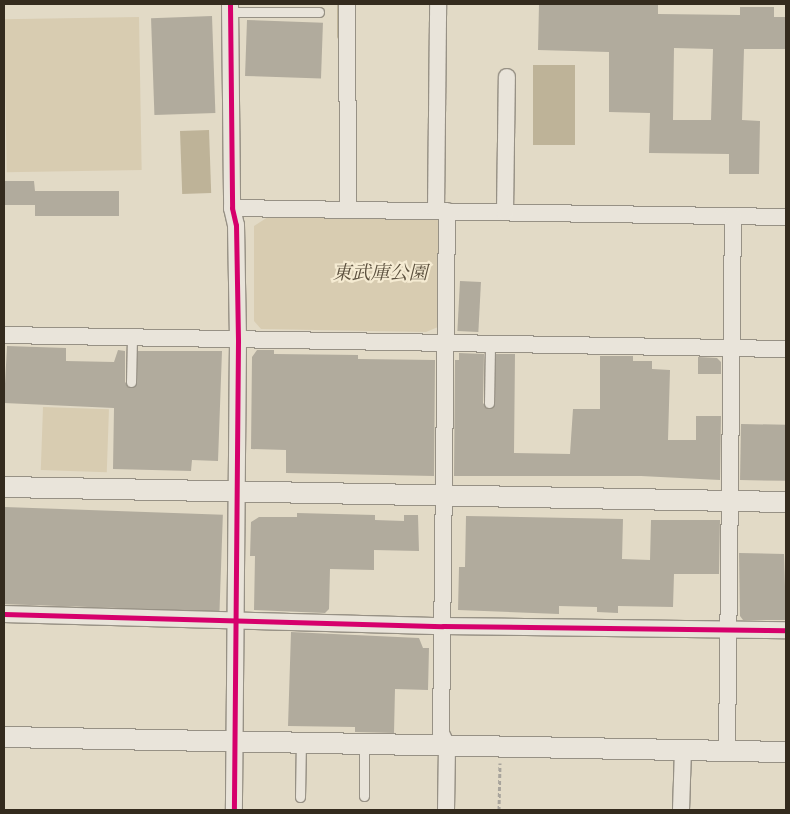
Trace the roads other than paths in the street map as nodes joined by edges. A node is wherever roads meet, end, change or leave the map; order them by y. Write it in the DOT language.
graph roads {
  1 [pos="347,4"];
  2 [pos="438,4"];
  3 [pos="230,8"];
  4 [pos="318,12"];
  5 [pos="507,77"];
  6 [pos="232,208"];
  7 [pos="348,209"];
  8 [pos="441,210"];
  9 [pos="506,212"];
  10 [pos="733,216"];
  11 [pos="786,217"];
  12 [pos="4,335"];
  13 [pos="132,338"];
  14 [pos="238,341"];
  15 [pos="447,344"];
  16 [pos="490,344"];
  17 [pos="734,347"];
  18 [pos="786,348"];
  19 [pos="131,382"];
  20 [pos="489,403"];
  21 [pos="4,486"];
  22 [pos="238,490"];
  23 [pos="444,495"];
  24 [pos="732,501"];
  25 [pos="786,502"];
  26 [pos="4,614"];
  27 [pos="237,621"];
  28 [pos="442,626"];
  29 [pos="729,629"];
  30 [pos="786,630"];
  31 [pos="4,738"];
  32 [pos="237,740"];
  33 [pos="301,742"];
  34 [pos="364,743"];
  35 [pos="448,746"];
  36 [pos="683,749"];
  37 [pos="727,750"];
  38 [pos="786,752"];
  39 [pos="364,796"];
  40 [pos="300,797"];
  41 [pos="234,810"];
  42 [pos="446,810"];
  43 [pos="681,810"];
  1 -- 7 [label="street"];
  2 -- 8 [label="street"];
  3 -- 4 [label="lane"];
  3 -- 6 [label="street"];
  5 -- 9 [label="street"];
  6 -- 7 [label="street"];
  6 -- 14 [label="street"];
  7 -- 8 [label="street"];
  8 -- 9 [label="street"];
  8 -- 15 [label="street"];
  9 -- 10 [label="street"];
  10 -- 11 [label="street"];
  10 -- 17 [label="street"];
  12 -- 13 [label="street"];
  13 -- 14 [label="street"];
  13 -- 19 [label="lane"];
  14 -- 15 [label="street"];
  14 -- 22 [label="street"];
  15 -- 16 [label="street"];
  15 -- 23 [label="street"];
  16 -- 17 [label="street"];
  16 -- 20 [label="lane"];
  17 -- 18 [label="street"];
  17 -- 24 [label="street"];
  21 -- 22 [label="street"];
  22 -- 23 [label="street"];
  22 -- 27 [label="street"];
  23 -- 24 [label="street"];
  23 -- 28 [label="street"];
  24 -- 25 [label="street"];
  24 -- 29 [label="street"];
  26 -- 27 [label="street"];
  27 -- 28 [label="street"];
  27 -- 32 [label="street"];
  28 -- 29 [label="street"];
  28 -- 35 [label="street"];
  29 -- 30 [label="street"];
  29 -- 37 [label="street"];
  31 -- 32 [label="street"];
  32 -- 33 [label="street"];
  32 -- 41 [label="street"];
  33 -- 34 [label="street"];
  33 -- 40 [label="lane"];
  34 -- 35 [label="street"];
  34 -- 39 [label="lane"];
  35 -- 36 [label="street"];
  35 -- 42 [label="street"];
  36 -- 37 [label="street"];
  36 -- 43 [label="street"];
  37 -- 38 [label="street"];
}
